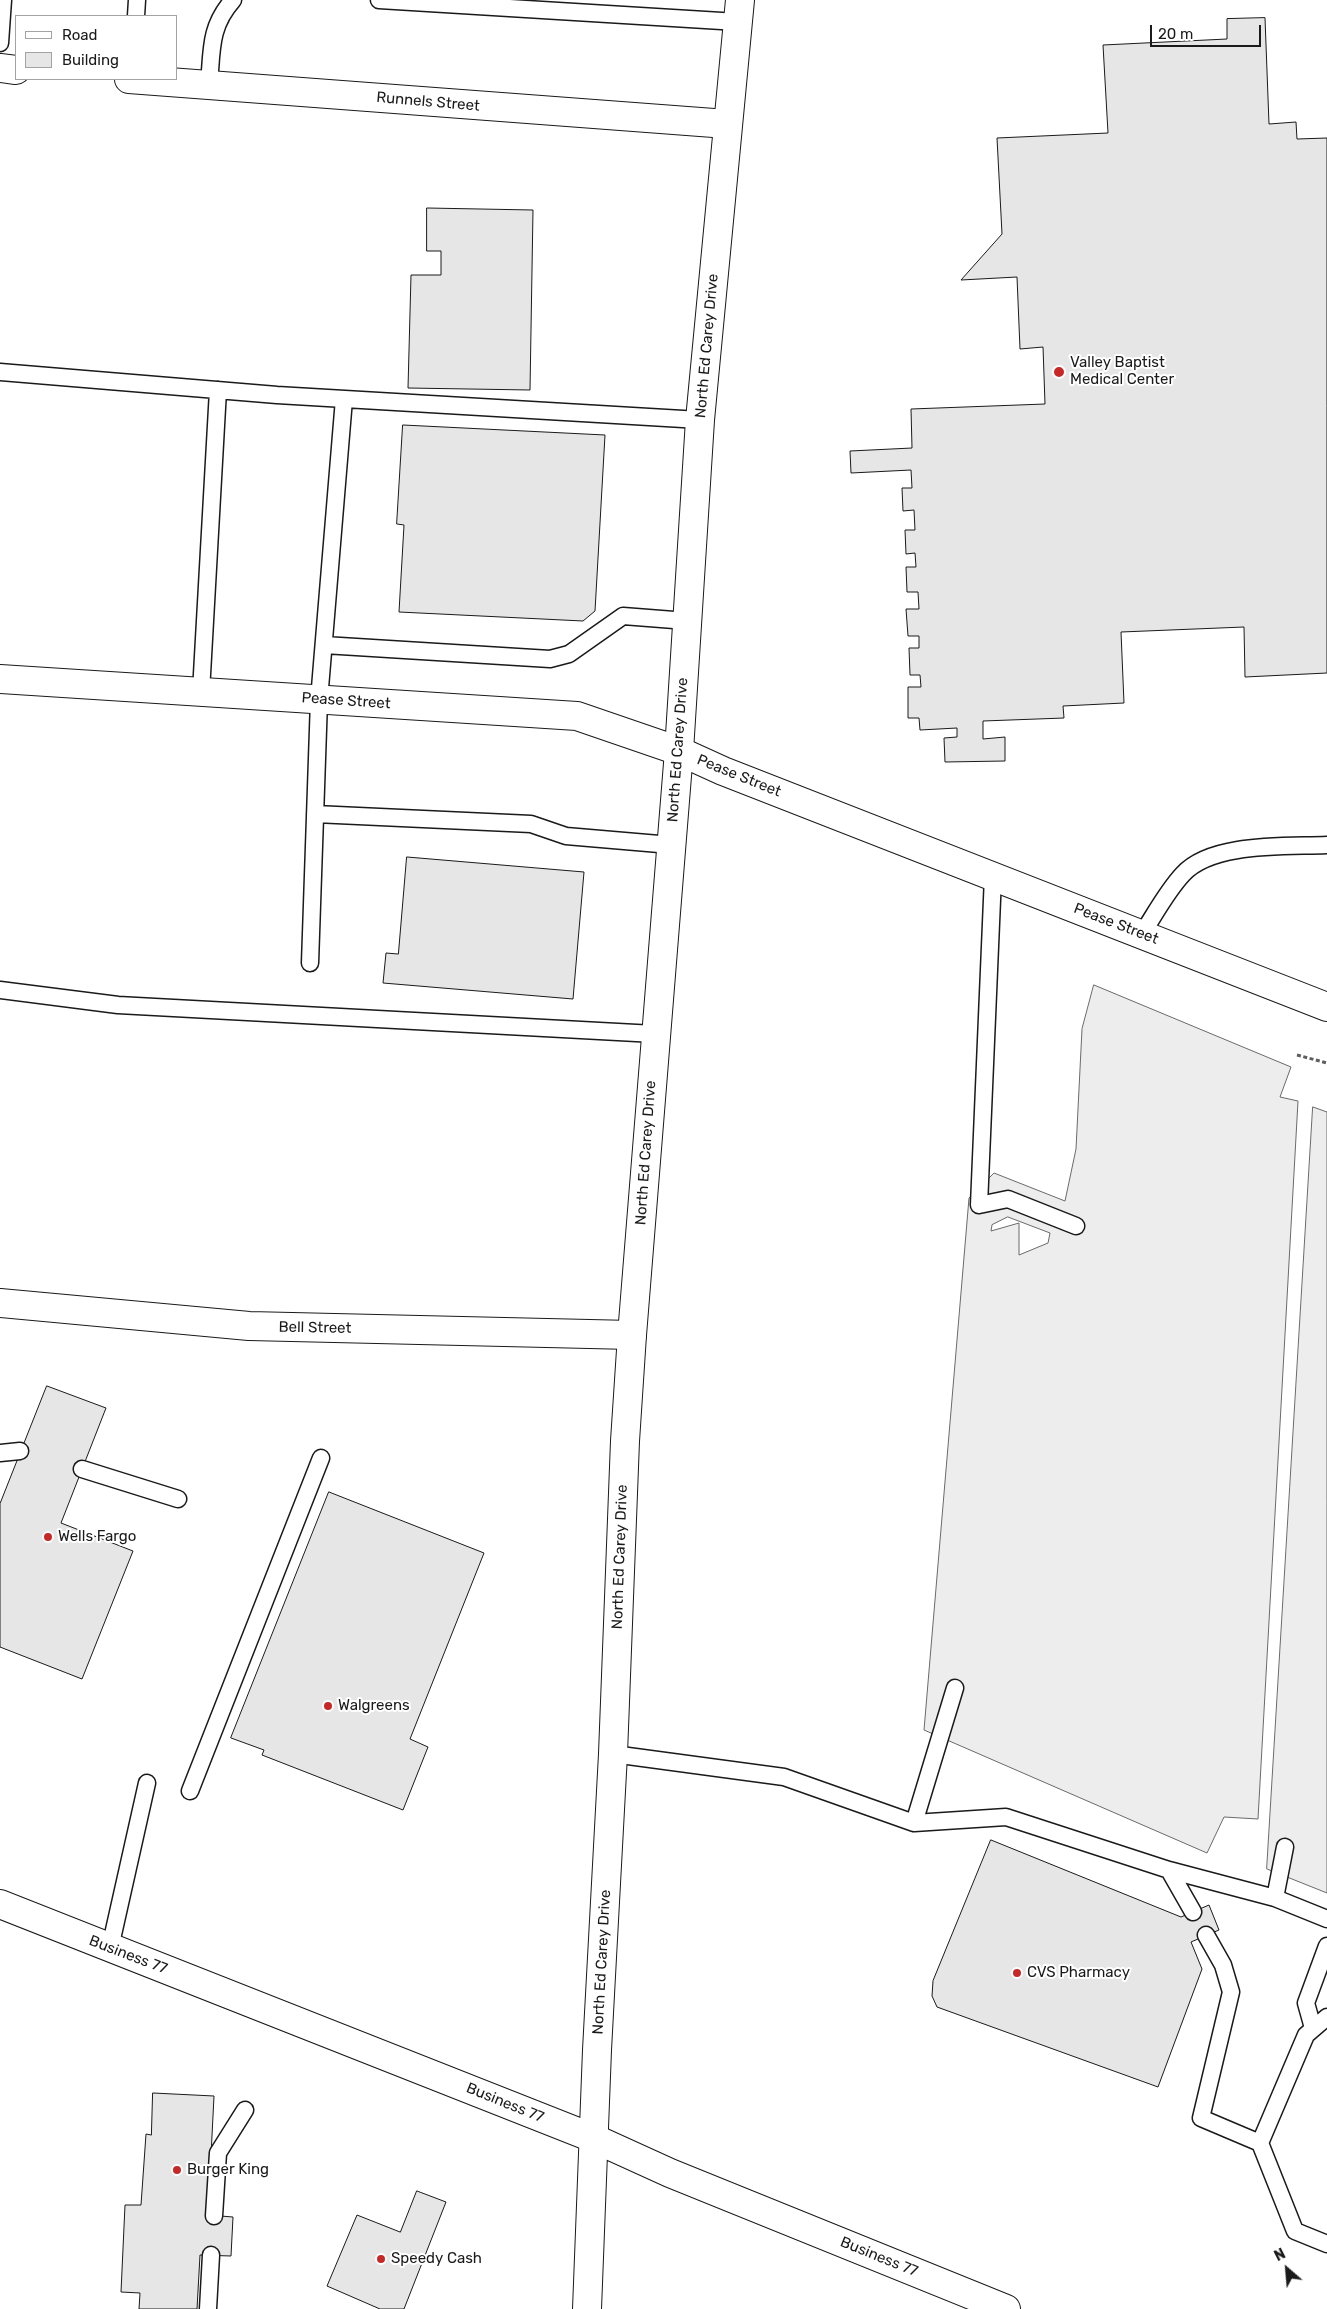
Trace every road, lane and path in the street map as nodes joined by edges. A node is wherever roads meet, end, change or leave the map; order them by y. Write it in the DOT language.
graph roads {
  1 [pos="3,0"];
  2 [pos="138,0"];
  3 [pos="233,0"];
  4 [pos="379,0"];
  5 [pos="739,11"];
  6 [pos="136,15"];
  7 [pos="0,44"];
  8 [pos="0,68"];
  9 [pos="15,70"];
  10 [pos="144,80"];
  11 [pos="210,85"];
  12 [pos="727,124"];
  13 [pos="0,372"];
  14 [pos="218,390"];
  15 [pos="344,399"];
  16 [pos="700,420"];
  17 [pos="687,621"];
  18 [pos="324,645"];
  19 [pos="0,679"];
  20 [pos="201,692"];
  21 [pos="319,700"];
  22 [pos="678,751"];
  23 [pos="315,814"];
  24 [pos="671,845"];
  25 [pos="1327,845"];
  26 [pos="992,876"];
  27 [pos="1142,934"];
  28 [pos="310,963"];
  29 [pos="0,990"];
  30 [pos="1327,1006"];
  31 [pos="655,1034"];
  32 [pos="1298,1055"];
  33 [pos="1327,1063"];
  34 [pos="1076,1226"];
  35 [pos="0,1303"];
  36 [pos="632,1335"];
  37 [pos="20,1451"];
  38 [pos="0,1453"];
  39 [pos="321,1458"];
  40 [pos="82,1469"];
  41 [pos="178,1499"];
  42 [pos="955,1688"];
  43 [pos="613,1754"];
  44 [pos="147,1783"];
  45 [pos="190,1791"];
  46 [pos="914,1823"];
  47 [pos="1285,1847"];
  48 [pos="1169,1870"];
  49 [pos="1275,1898"];
  50 [pos="0,1904"];
  51 [pos="1193,1912"];
  52 [pos="1327,1919"];
  53 [pos="1206,1935"];
  54 [pos="1327,1946"];
  55 [pos="110,1948"];
  56 [pos="1327,2017"];
  57 [pos="1312,2028"];
  58 [pos="245,2110"];
  59 [pos="593,2138"];
  60 [pos="1260,2143"];
  61 [pos="214,2216"];
  62 [pos="1327,2244"];
  63 [pos="212,2255"];
  64 [pos="994,2306"];
  65 [pos="208,2309"];
  66 [pos="587,2309"];
  1 -- 7 [label="lane"];
  2 -- 6 [label="lane"];
  3 -- 11 [label="lane"];
  4 -- 5 [label="lane"];
  5 -- 12 [label="main road, North Ed Carey Drive"];
  8 -- 9 [label="main road"];
  10 -- 11 [label="main road, Runnels Street"];
  11 -- 12 [label="main road, Runnels Street"];
  12 -- 16 [label="main road, North Ed Carey Drive"];
  13 -- 14 [label="lane"];
  14 -- 15 [label="lane"];
  14 -- 20 [label="lane"];
  15 -- 16 [label="lane"];
  15 -- 18 [label="lane"];
  16 -- 17 [label="main road, North Ed Carey Drive"];
  17 -- 18 [label="lane"];
  17 -- 22 [label="main road, North Ed Carey Drive"];
  18 -- 21 [label="lane"];
  19 -- 20 [label="main road, Pease Street"];
  20 -- 21 [label="main road, Pease Street"];
  21 -- 22 [label="main road, Pease Street"];
  21 -- 23 [label="lane"];
  22 -- 24 [label="main road, North Ed Carey Drive"];
  22 -- 26 [label="main road, Pease Street"];
  23 -- 24 [label="lane"];
  23 -- 28 [label="lane"];
  24 -- 31 [label="main road, North Ed Carey Drive"];
  25 -- 27 [label="lane"];
  26 -- 27 [label="main road, Pease Street"];
  26 -- 34 [label="lane"];
  27 -- 30 [label="main road, Pease Street"];
  29 -- 31 [label="lane"];
  31 -- 36 [label="main road, North Ed Carey Drive"];
  32 -- 33 [label="path"];
  35 -- 36 [label="main road, Bell Street"];
  36 -- 43 [label="main road, North Ed Carey Drive"];
  37 -- 38 [label="lane"];
  39 -- 45 [label="lane"];
  40 -- 41 [label="lane"];
  42 -- 46 [label="lane"];
  43 -- 46 [label="lane"];
  43 -- 59 [label="main road, North Ed Carey Drive"];
  44 -- 55 [label="lane"];
  46 -- 48 [label="lane"];
  47 -- 49 [label="lane"];
  48 -- 49 [label="lane"];
  48 -- 51 [label="lane"];
  49 -- 52 [label="lane"];
  50 -- 55 [label="main road, Business 77"];
  53 -- 60 [label="lane"];
  54 -- 57 [label="lane"];
  55 -- 59 [label="main road, Business 77"];
  56 -- 57 [label="lane"];
  57 -- 60 [label="lane"];
  58 -- 61 [label="lane"];
  59 -- 64 [label="main road, Business 77"];
  59 -- 66 [label="main road, North Ed Carey Drive"];
  60 -- 62 [label="lane"];
  63 -- 65 [label="lane"];
}
